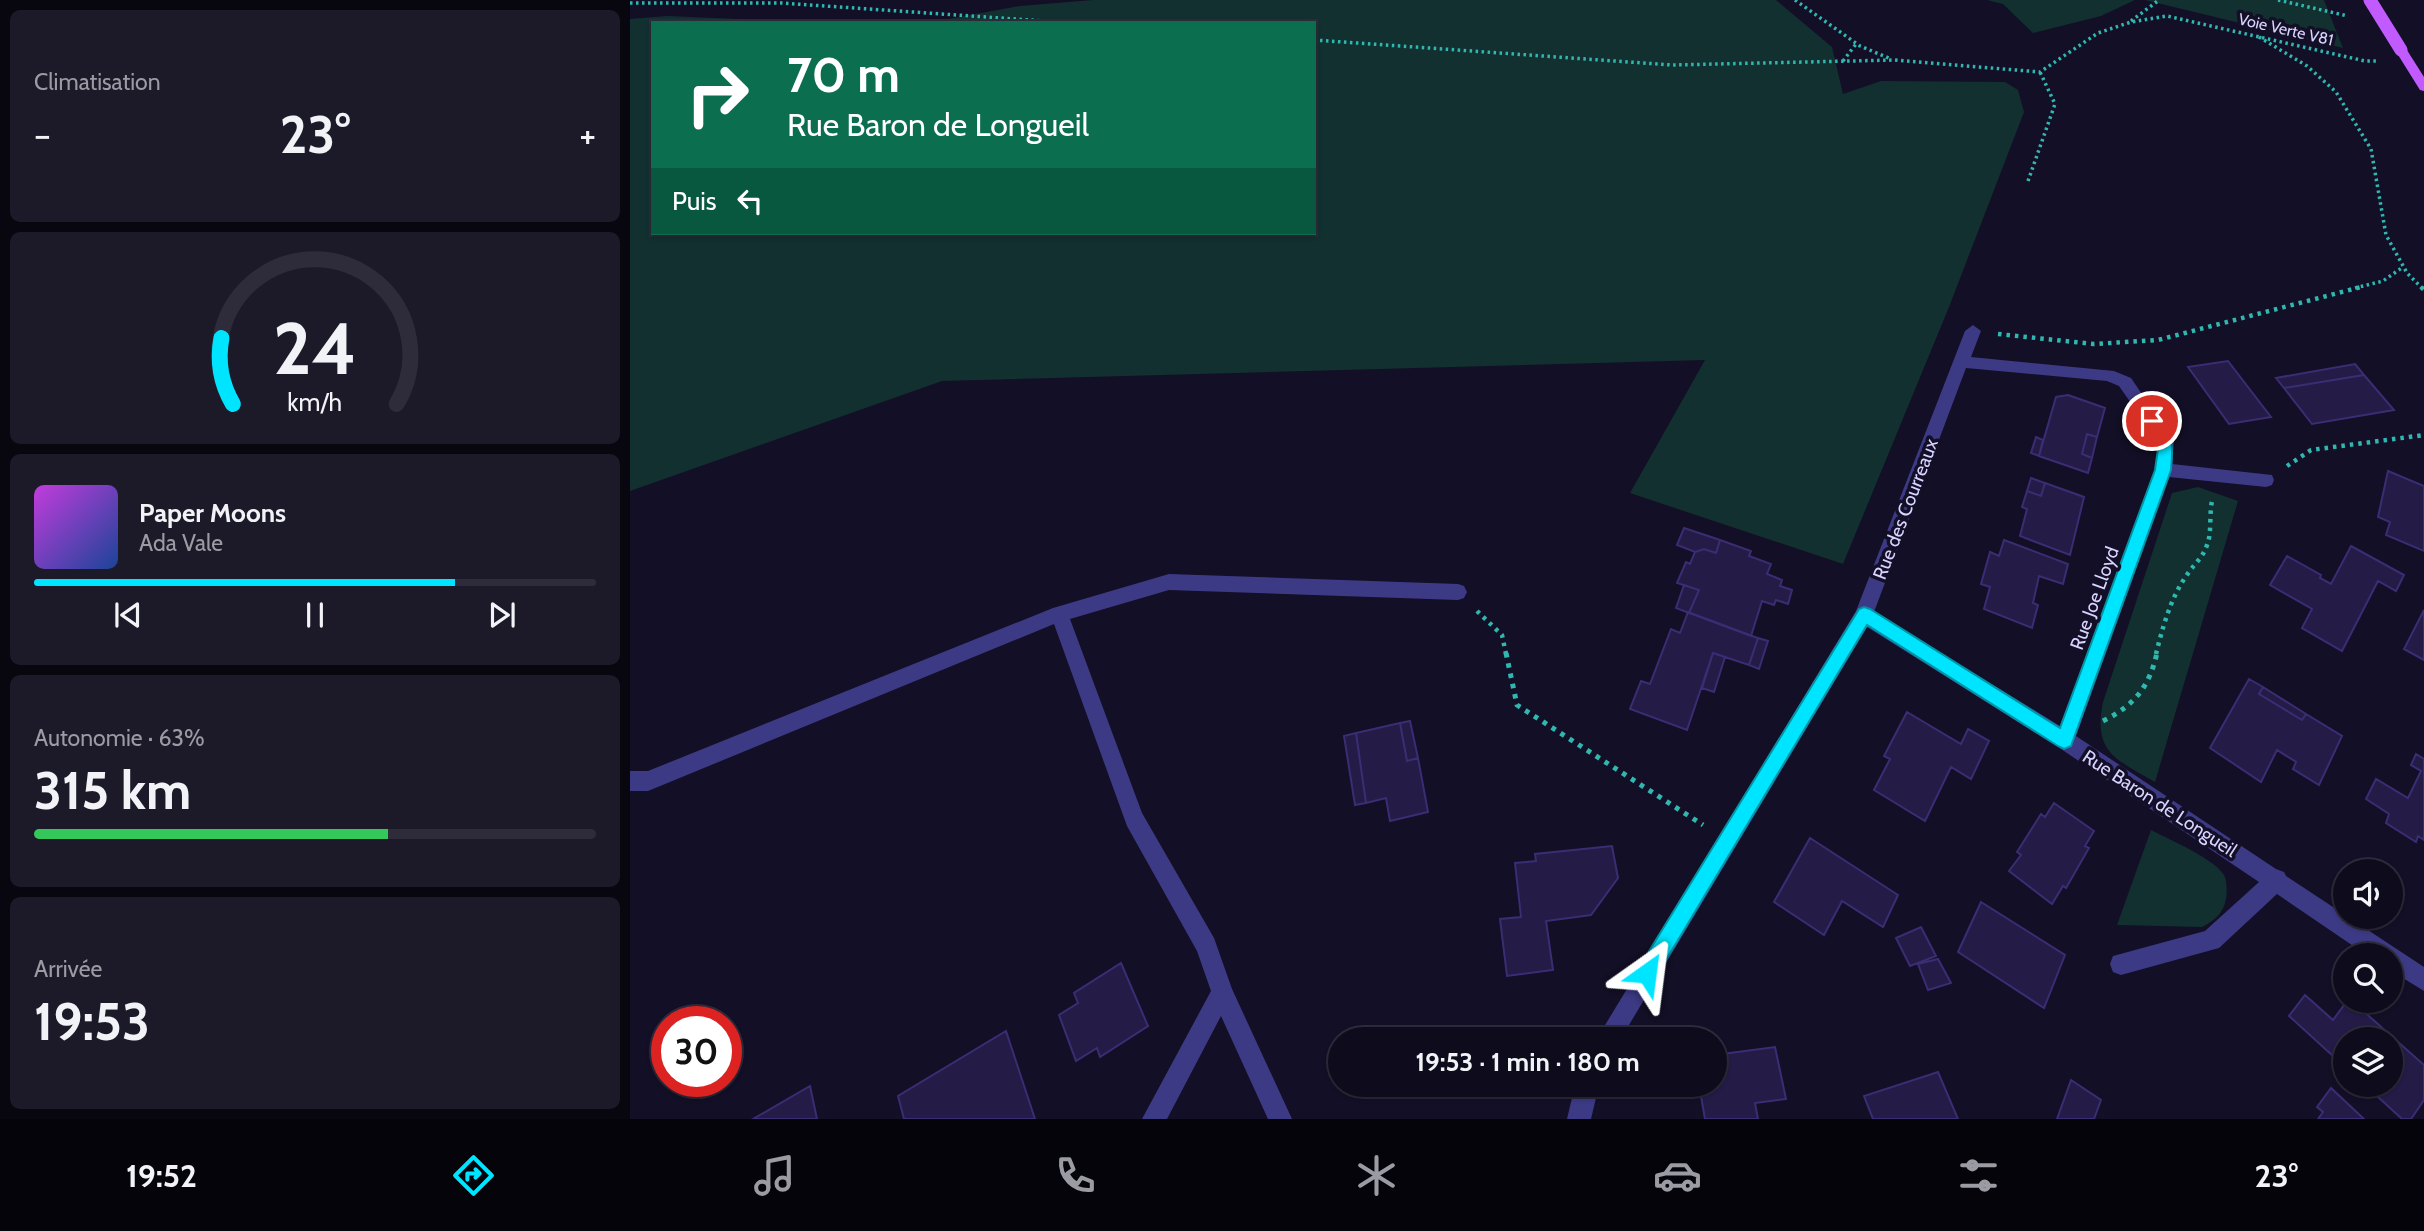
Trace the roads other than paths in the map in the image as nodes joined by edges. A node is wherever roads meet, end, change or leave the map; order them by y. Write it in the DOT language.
graph roads {
  1 [pos="2370,0"];
  2 [pos="2424,88"];
  3 [pos="1973,331"];
  4 [pos="1962,362"];
  5 [pos="2163,470"];
  6 [pos="2266,480"];
  7 [pos="1458,592"];
  8 [pos="1059,614"];
  9 [pos="1864,615"];
  10 [pos="2064,740"];
  11 [pos="630,782"];
  12 [pos="2277,879"];
  13 [pos="2370,943"];
  14 [pos="2121,964"];
  15 [pos="2403,966"];
  16 [pos="2424,980"];
  17 [pos="1222,992"];
  18 [pos="1615,1027"];
  19 [pos="1584,1097"];
  20 [pos="1154,1119"];
  21 [pos="1280,1119"];
  22 [pos="1579,1119"];
  1 -- 2 [label="main road, bridge"];
  3 -- 4 [label="street, Rue des Courreaux"];
  4 -- 5 [label="street, Rue Joe Lloyd"];
  4 -- 9 [label="street, Rue des Courreaux"];
  5 -- 6 [label="street"];
  5 -- 10 [label="street, Rue Joe Lloyd"];
  7 -- 8 [label="street"];
  8 -- 11 [label="street"];
  8 -- 17 [label="street"];
  9 -- 10 [label="street, Rue Baron de Longueil"];
  9 -- 18 [label="street, Rue des Courreaux"];
  10 -- 12 [label="street, Rue Baron de Longueil"];
  12 -- 13 [label="street, Rue Baron de Longueil"];
  12 -- 14 [label="street"];
  15 -- 16 [label="street, Rue Baron de Longueil"];
  17 -- 20 [label="street"];
  17 -- 21 [label="street"];
  19 -- 22 [label="street"];
}
